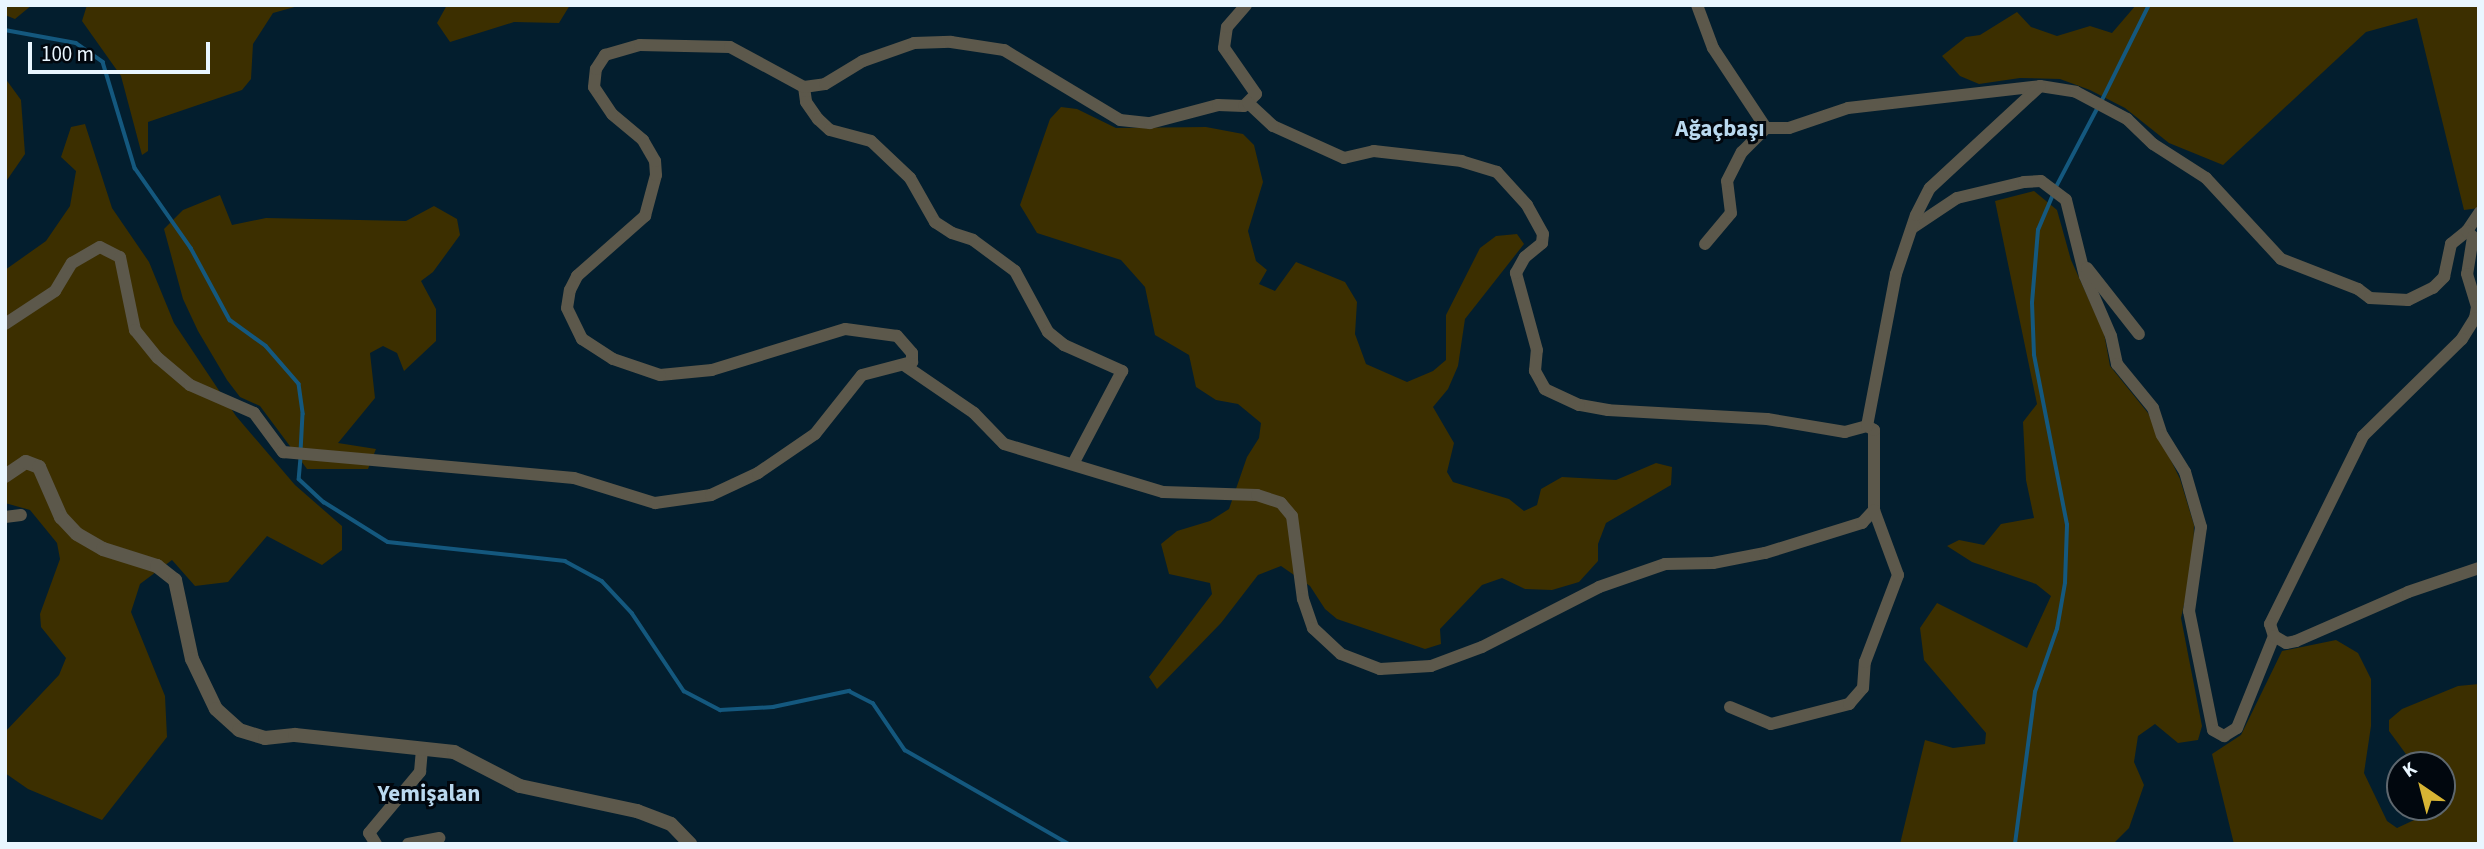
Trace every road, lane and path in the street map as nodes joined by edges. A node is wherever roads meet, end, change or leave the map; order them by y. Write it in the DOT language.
graph roads {
  1 [pos="1246,5"];
  2 [pos="1697,5"];
  3 [pos="2040,86"];
  4 [pos="804,87"];
  5 [pos="1248,103"];
  6 [pos="1766,128"];
  7 [pos="2479,214"];
  8 [pos="1912,228"];
  9 [pos="2467,231"];
  10 [pos="1705,244"];
  11 [pos="2081,259"];
  12 [pos="5,324"];
  13 [pos="2139,334"];
  14 [pos="904,365"];
  15 [pos="1867,426"];
  16 [pos="1073,464"];
  17 [pos="5,476"];
  18 [pos="1874,510"];
  19 [pos="21,514"];
  20 [pos="5,517"];
  21 [pos="2479,568"];
  22 [pos="2274,636"];
  23 [pos="1730,708"];
  24 [pos="422,750"];
  25 [pos="439,838"];
  26 [pos="376,844"];
  27 [pos="408,844"];
  28 [pos="690,844"];
  1 -- 5 [label="street"];
  2 -- 6 [label="street"];
  3 -- 6 [label="street"];
  3 -- 8 [label="street"];
  3 -- 9 [label="street"];
  4 -- 5 [label="street"];
  4 -- 14 [label="street"];
  4 -- 16 [label="street"];
  5 -- 15 [label="street"];
  6 -- 10 [label="street"];
  7 -- 9 [label="street"];
  8 -- 11 [label="street"];
  8 -- 15 [label="street"];
  9 -- 22 [label="street"];
  11 -- 13 [label="street"];
  11 -- 22 [label="street"];
  12 -- 14 [label="street"];
  14 -- 16 [label="street"];
  15 -- 18 [label="street"];
  16 -- 18 [label="street"];
  17 -- 24 [label="street"];
  18 -- 23 [label="street"];
  19 -- 20 [label="street"];
  21 -- 22 [label="street"];
  24 -- 26 [label="street"];
  24 -- 28 [label="street"];
  25 -- 27 [label="street"];
}
